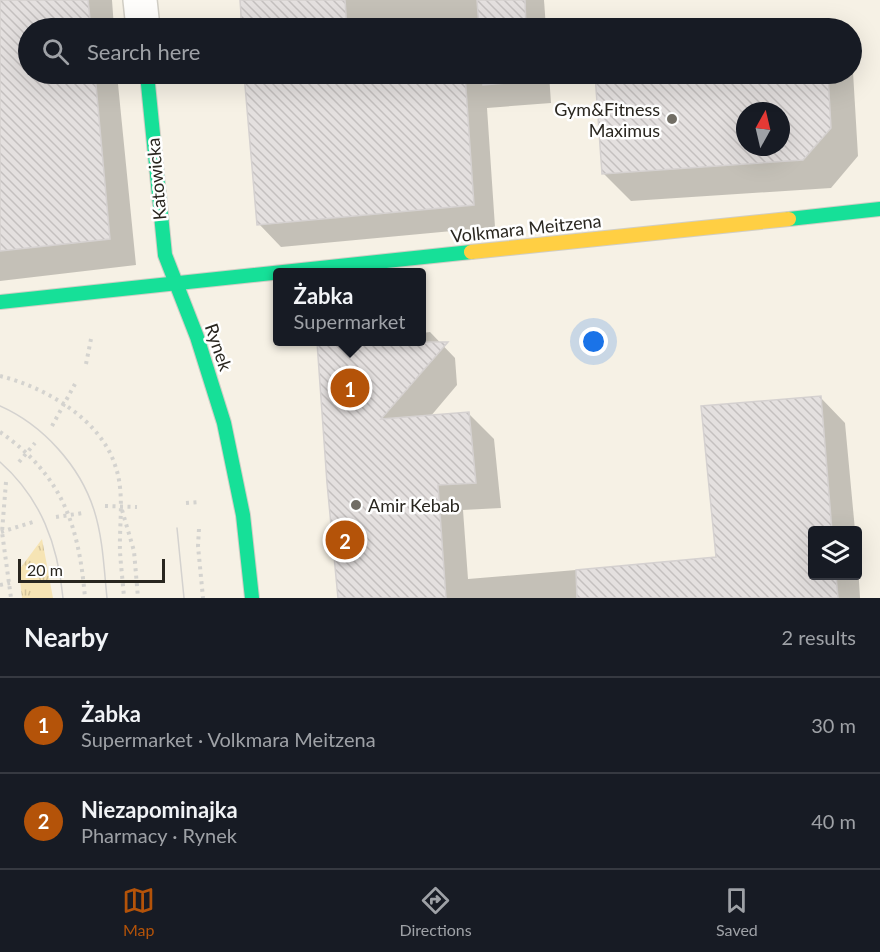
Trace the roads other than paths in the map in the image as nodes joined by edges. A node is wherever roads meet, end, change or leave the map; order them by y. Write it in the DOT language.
graph roads {
  1 [pos="141,0"];
  2 [pos="142,18"];
  3 [pos="148,84"];
  4 [pos="880,209"];
  5 [pos="319,268"];
  6 [pos="273,273"];
  7 [pos="176,283"];
  8 [pos="0,302"];
  9 [pos="252,598"];
  1 -- 2 [label="street"];
  3 -- 7 [label="street, Katowicka"];
  4 -- 5 [label="street, Volkmara Meitzena"];
  6 -- 7 [label="street, Volkmara Meitzena"];
  7 -- 8 [label="street"];
  7 -- 9 [label="street, Rynek"];
}
